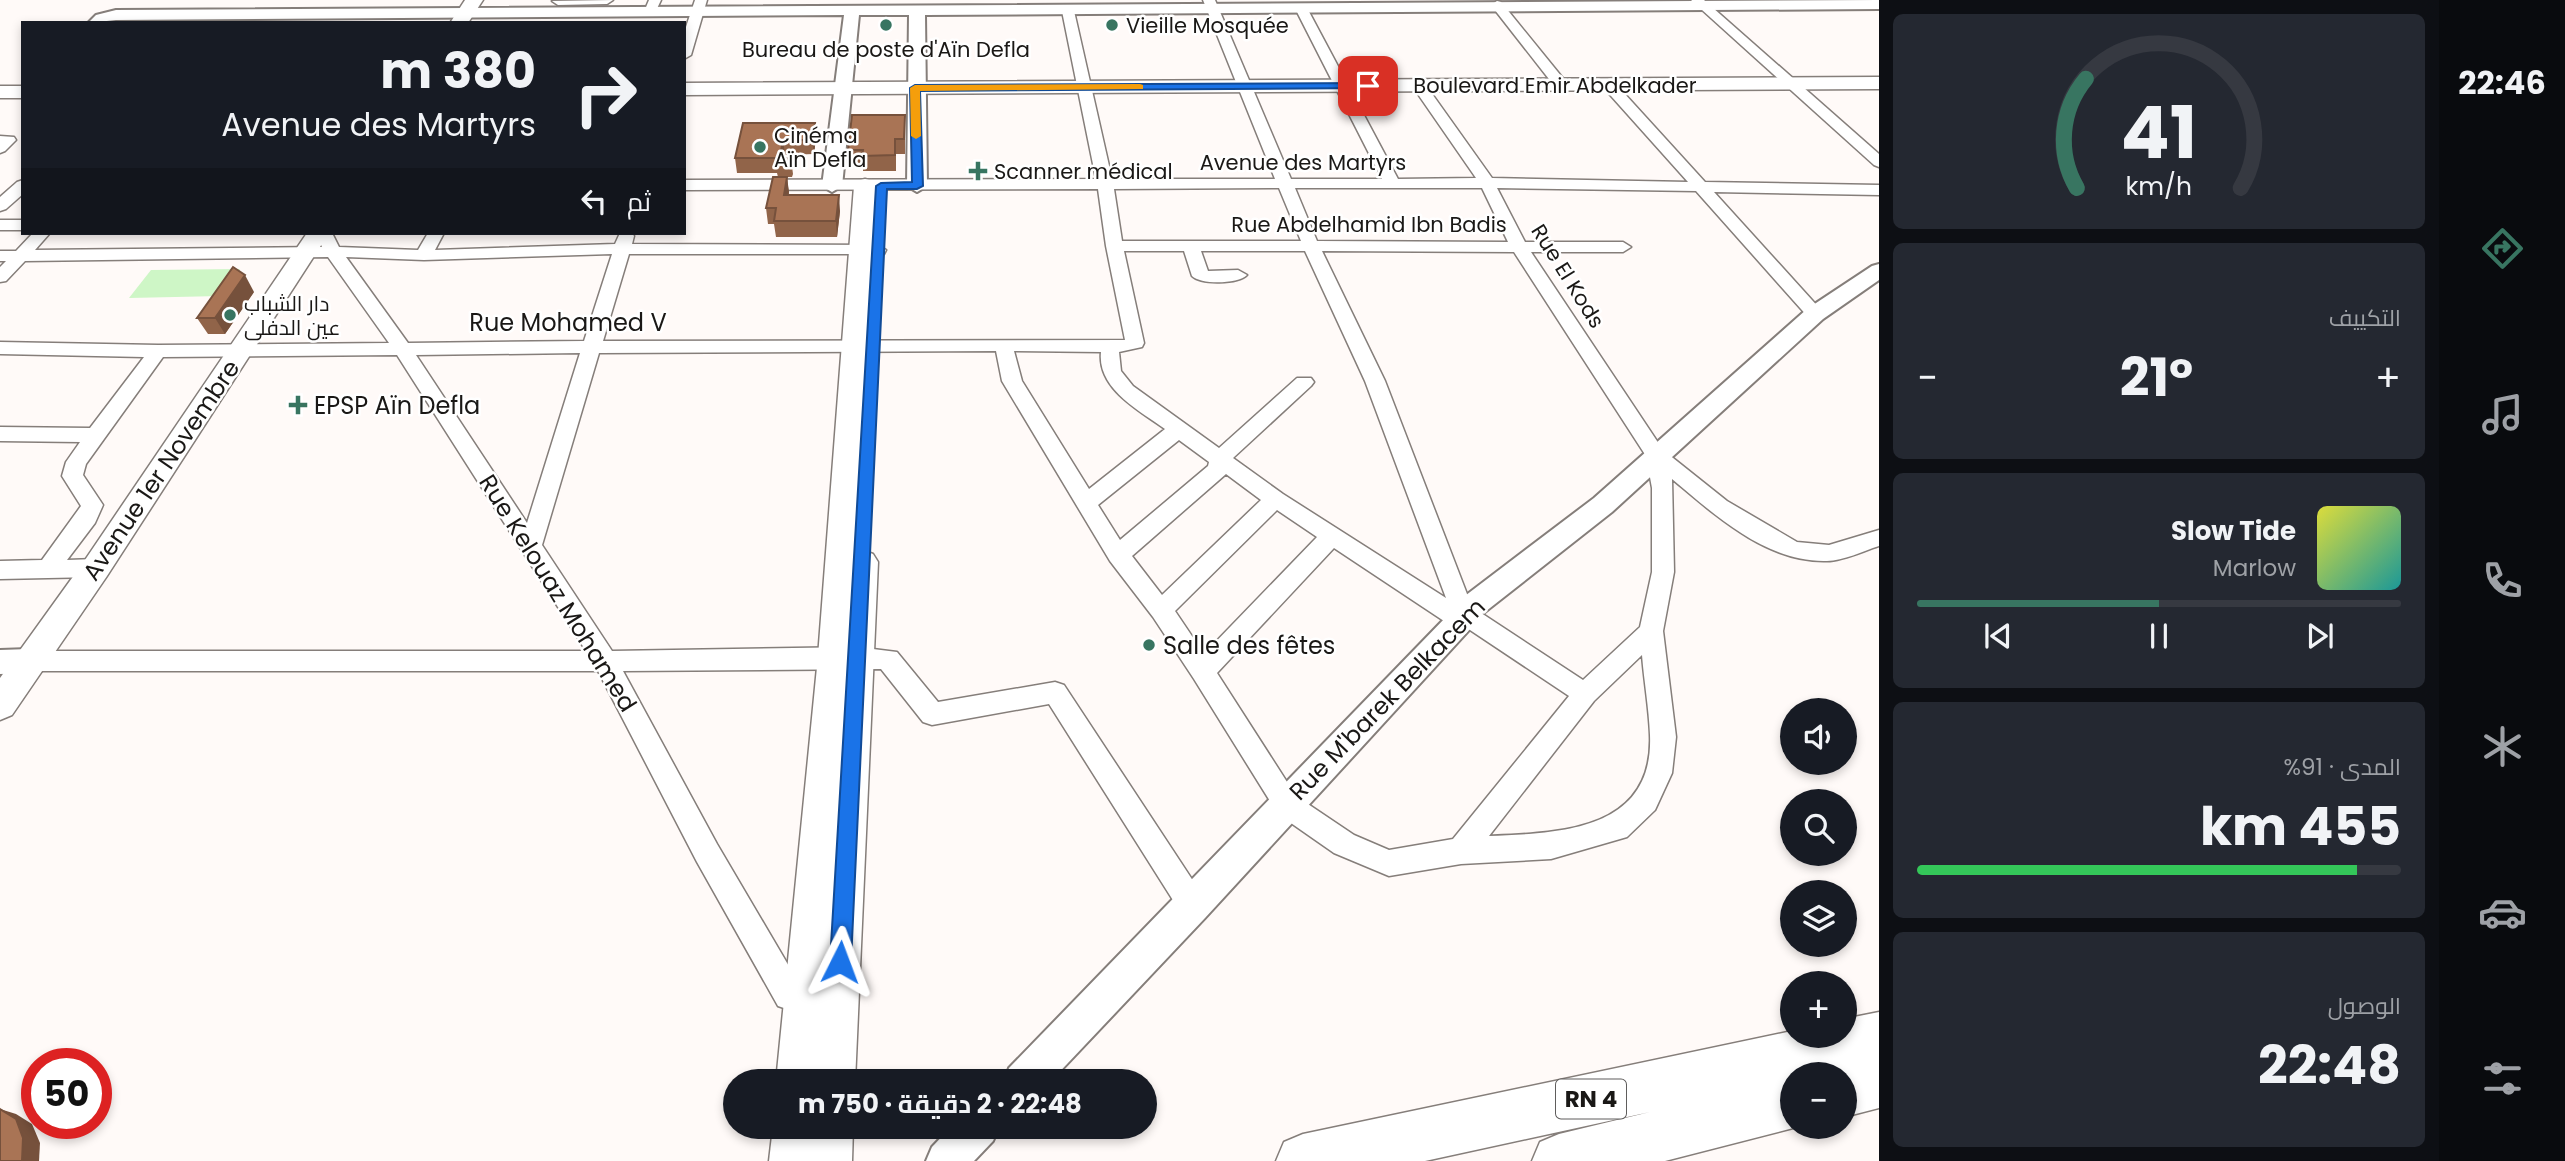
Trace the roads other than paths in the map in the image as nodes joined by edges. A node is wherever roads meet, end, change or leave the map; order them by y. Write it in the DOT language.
graph roads {
  1 [pos="607,1"];
  2 [pos="1699,2"];
  3 [pos="1879,4"];
  4 [pos="1211,5"];
  5 [pos="1497,5"];
  6 [pos="653,6"];
  7 [pos="699,6"];
  8 [pos="799,6"];
  9 [pos="883,6"];
  10 [pos="1301,8"];
  11 [pos="553,9"];
  12 [pos="1068,10"];
  13 [pos="917,11"];
  14 [pos="466,12"];
  15 [pos="852,12"];
  16 [pos="98,21"];
  17 [pos="686,48"];
  18 [pos="1791,83"];
  19 [pos="1879,83"];
  20 [pos="1608,84"];
  21 [pos="1561,85"];
  22 [pos="1342,86"];
  23 [pos="1420,86"];
  24 [pos="1084,87"];
  25 [pos="1247,87"];
  26 [pos="843,88"];
  27 [pos="915,88"];
  28 [pos="686,89"];
  29 [pos="0,140"];
  30 [pos="0,148"];
  31 [pos="1879,162"];
  32 [pos="1285,183"];
  33 [pos="1392,183"];
  34 [pos="1488,183"];
  35 [pos="1105,184"];
  36 [pos="686,185"];
  37 [pos="832,186"];
  38 [pos="873,186"];
  39 [pos="917,186"];
  40 [pos="1700,187"];
  41 [pos="1879,190"];
  42 [pos="0,225"];
  43 [pos="21,225"];
  44 [pos="40,235"];
  45 [pos="435,235"];
  46 [pos="624,241"];
  47 [pos="320,242"];
  48 [pos="1114,246"];
  49 [pos="1191,246"];
  50 [pos="1311,246"];
  51 [pos="1521,247"];
  52 [pos="1623,247"];
  53 [pos="869,250"];
  54 [pos="424,255"];
  55 [pos="0,256"];
  56 [pos="20,256"];
  57 [pos="1879,270"];
  58 [pos="1238,275"];
  59 [pos="0,277"];
  60 [pos="1815,314"];
  61 [pos="864,345"];
  62 [pos="591,347"];
  63 [pos="1004,347"];
  64 [pos="1111,347"];
  65 [pos="0,348"];
  66 [pos="402,348"];
  67 [pos="158,351"];
  68 [pos="241,351"];
  69 [pos="1304,382"];
  70 [pos="1178,430"];
  71 [pos="0,434"];
  72 [pos="97,435"];
  73 [pos="1656,455"];
  74 [pos="1220,458"];
  75 [pos="1275,499"];
  76 [pos="1086,503"];
  77 [pos="1331,537"];
  78 [pos="1878,539"];
  79 [pos="531,544"];
  80 [pos="1118,555"];
  81 [pos="49,568"];
  82 [pos="96,568"];
  83 [pos="0,570"];
  84 [pos="1161,610"];
  85 [pos="1462,616"];
  86 [pos="1651,631"];
  87 [pos="846,657"];
  88 [pos="15,662"];
  89 [pos="606,662"];
  90 [pos="1203,672"];
  91 [pos="1584,694"];
  92 [pos="0,705"];
  93 [pos="1287,805"];
  94 [pos="1461,851"];
  95 [pos="1194,906"];
  96 [pos="822,992"];
  97 [pos="1879,1037"];
  98 [pos="801,1069"];
  99 [pos="832,1069"];
  100 [pos="1036,1069"];
  101 [pos="1879,1082"];
  102 [pos="1857,1088"];
  103 [pos="1780,1106"];
  104 [pos="794,1139"];
  105 [pos="830,1139"];
  106 [pos="967,1139"];
  107 [pos="1620,1153"];
  108 [pos="792,1161"];
  109 [pos="829,1161"];
  110 [pos="946,1161"];
  111 [pos="1303,1161"];
  112 [pos="1559,1161"];
  1 -- 11 [label="street"];
  2 -- 3 [label="street"];
  2 -- 5 [label="street"];
  2 -- 18 [label="street"];
  4 -- 10 [label="street"];
  4 -- 12 [label="street"];
  4 -- 25 [label="street"];
  5 -- 10 [label="street"];
  5 -- 21 [label="street"];
  6 -- 7 [label="street"];
  6 -- 11 [label="street"];
  7 -- 8 [label="street"];
  7 -- 17 [label="street"];
  8 -- 15 [label="street"];
  9 -- 13 [label="street"];
  9 -- 15 [label="street"];
  10 -- 22 [label="street"];
  11 -- 14 [label="street"];
  12 -- 13 [label="street"];
  12 -- 24 [label="street"];
  13 -- 27 [label="street"];
  14 -- 16 [label="street"];
  15 -- 26 [label="street"];
  18 -- 19 [label="main road, Boulevard Emir Abdelkader"];
  18 -- 20 [label="main road, Boulevard Emir Abdelkader"];
  18 -- 31 [label="street"];
  20 -- 21 [label="main road, Boulevard Emir Abdelkader"];
  20 -- 40 [label="street"];
  21 -- 23 [label="main road, Boulevard Emir Abdelkader"];
  22 -- 23 [label="main road, Boulevard Emir Abdelkader"];
  22 -- 25 [label="main road, Boulevard Emir Abdelkader"];
  22 -- 33 [label="street"];
  23 -- 34 [label="street, Rue El Kods"];
  24 -- 25 [label="main road, Boulevard Emir Abdelkader"];
  24 -- 27 [label="main road, Boulevard Emir Abdelkader"];
  24 -- 35 [label="street"];
  25 -- 32 [label="street"];
  26 -- 27 [label="main road, Boulevard Emir Abdelkader"];
  26 -- 28 [label="main road, Boulevard Emir Abdelkader"];
  26 -- 37 [label="street"];
  27 -- 39 [label="street"];
  29 -- 30 [label="street"];
  32 -- 33 [label="street, Avenue des Martyrs"];
  32 -- 35 [label="street, Avenue des Martyrs"];
  32 -- 50 [label="street"];
  33 -- 34 [label="street, Avenue des Martyrs"];
  34 -- 40 [label="street, Avenue des Martyrs"];
  34 -- 51 [label="street, Rue El Kods"];
  35 -- 39 [label="street, Avenue des Martyrs"];
  35 -- 48 [label="street"];
  36 -- 37 [label="street, Avenue des Martyrs"];
  37 -- 38 [label="street, Avenue des Martyrs"];
  38 -- 39 [label="street, Avenue des Martyrs"];
  38 -- 53 [label="main road"];
  40 -- 41 [label="street, Avenue des Martyrs"];
  40 -- 60 [label="street"];
  42 -- 43 [label="street"];
  44 -- 56 [label="street"];
  45 -- 54 [label="street"];
  46 -- 53 [label="street"];
  46 -- 54 [label="street"];
  46 -- 62 [label="street"];
  47 -- 54 [label="street"];
  47 -- 56 [label="street"];
  47 -- 66 [label="street, Rue Kelouaz Mohamed"];
  47 -- 68 [label="main road, Avenue 1er Novembre"];
  48 -- 49 [label="street, Rue Abdelhamid Ibn Badis"];
  48 -- 64 [label="street, Rue Mohamed V"];
  49 -- 50 [label="street, Rue Abdelhamid Ibn Badis"];
  49 -- 58 [label="street"];
  50 -- 51 [label="street, Rue Abdelhamid Ibn Badis"];
  50 -- 85 [label="street"];
  51 -- 52 [label="street, Rue Abdelhamid Ibn Badis"];
  51 -- 73 [label="street, Rue El Kods"];
  53 -- 61 [label="main road"];
  55 -- 56 [label="street"];
  56 -- 59 [label="street"];
  57 -- 60 [label="street, Rue M'barek Belkacem"];
  60 -- 73 [label="street, Rue M'barek Belkacem"];
  61 -- 62 [label="street, Rue Mohamed V"];
  61 -- 63 [label="street, Rue Mohamed V"];
  61 -- 87 [label="main road"];
  62 -- 66 [label="street, Rue Mohamed V"];
  62 -- 79 [label="street"];
  63 -- 64 [label="street, Rue Mohamed V"];
  63 -- 76 [label="street"];
  64 -- 70 [label="street"];
  65 -- 67 [label="street, Rue Mohamed V"];
  66 -- 68 [label="street, Rue Mohamed V"];
  66 -- 79 [label="street, Rue Kelouaz Mohamed"];
  67 -- 68 [label="street, Rue Mohamed V"];
  67 -- 72 [label="street"];
  68 -- 82 [label="main road, Avenue 1er Novembre"];
  69 -- 74 [label="street"];
  70 -- 74 [label="street"];
  70 -- 76 [label="street"];
  71 -- 72 [label="street"];
  72 -- 81 [label="street"];
  73 -- 78 [label="street"];
  73 -- 85 [label="street, Rue M'barek Belkacem"];
  73 -- 86 [label="street"];
  74 -- 75 [label="street"];
  74 -- 80 [label="street"];
  75 -- 77 [label="street"];
  75 -- 84 [label="street"];
  76 -- 80 [label="street"];
  77 -- 85 [label="street"];
  77 -- 90 [label="street"];
  79 -- 89 [label="street, Rue Kelouaz Mohamed"];
  80 -- 84 [label="street"];
  81 -- 82 [label="street"];
  81 -- 83 [label="street"];
  82 -- 88 [label="main road, Avenue 1er Novembre"];
  84 -- 90 [label="street"];
  85 -- 91 [label="street"];
  85 -- 93 [label="street, Rue M'barek Belkacem"];
  86 -- 91 [label="street"];
  86 -- 94 [label="street"];
  87 -- 89 [label="street"];
  87 -- 95 [label="street"];
  87 -- 96 [label="main road"];
  88 -- 89 [label="street"];
  88 -- 92 [label="main road, Avenue 1er Novembre"];
  89 -- 96 [label="street, Rue Kelouaz Mohamed"];
  90 -- 93 [label="street"];
  91 -- 94 [label="street"];
  93 -- 94 [label="street"];
  93 -- 95 [label="street, Rue M'barek Belkacem"];
  95 -- 100 [label="street, Rue M'barek Belkacem"];
  96 -- 98 [label="main road"];
  96 -- 99 [label="main road"];
  97 -- 111 [label="highway, RN 4"];
  101 -- 102 [label="highway"];
  103 -- 107 [label="highway, RN 4"];
  104 -- 108 [label="main road"];
  105 -- 109 [label="main road"];
  106 -- 110 [label="street"];
  107 -- 112 [label="highway, RN 4"];
}
